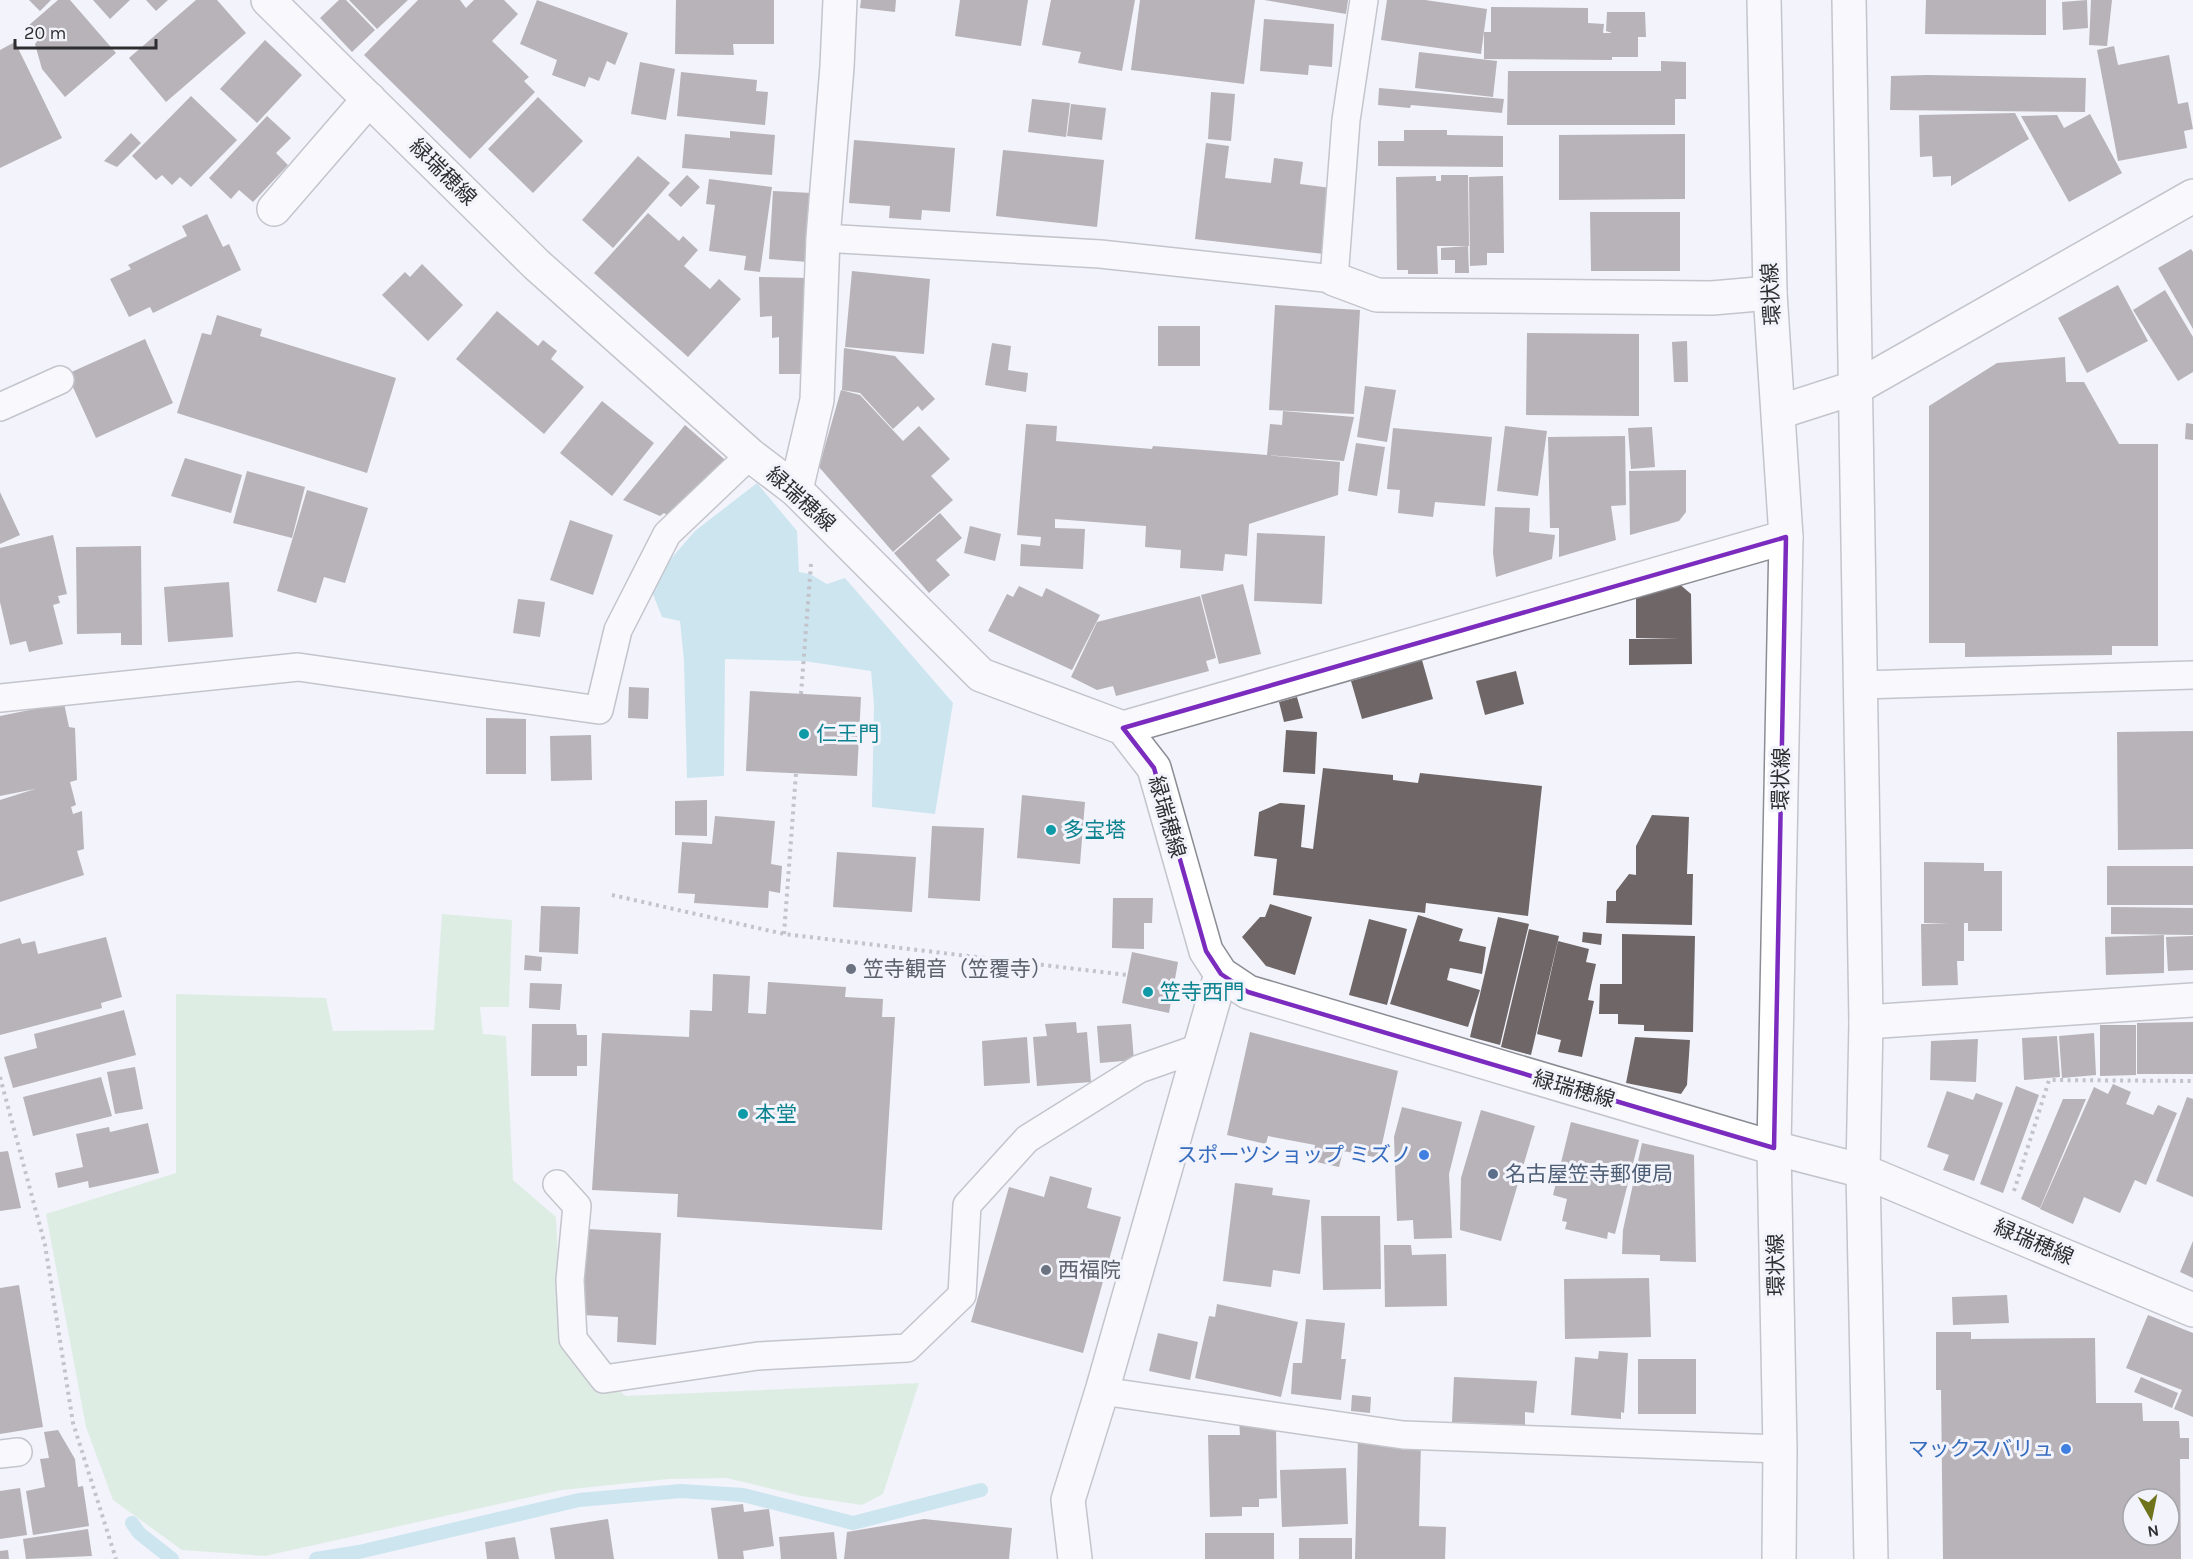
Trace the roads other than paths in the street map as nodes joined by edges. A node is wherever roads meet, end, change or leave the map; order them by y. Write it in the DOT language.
graph roads {
  1 [pos="268,0"];
  2 [pos="840,0"];
  3 [pos="1364,0"];
  4 [pos="1764,0"];
  5 [pos="1849,0"];
  6 [pos="369,99"];
  7 [pos="2193,196"];
  8 [pos="274,209"];
  9 [pos="823,238"];
  10 [pos="1334,279"];
  11 [pos="1770,293"];
  12 [pos="60,380"];
  13 [pos="1857,387"];
  14 [pos="0,407"];
  15 [pos="1779,412"];
  16 [pos="750,455"];
  17 [pos="796,490"];
  18 [pos="1786,537"];
  19 [pos="2193,675"];
  20 [pos="1861,686"];
  21 [pos="0,698"];
  22 [pos="1123,728"];
  23 [pos="1221,974"];
  24 [pos="2193,1000"];
  25 [pos="1866,1022"];
  26 [pos="1199,1048"];
  27 [pos="1773,1148"];
  28 [pos="1863,1171"];
  29 [pos="557,1184"];
  30 [pos="2193,1310"];
  31 [pos="1102,1391"];
  32 [pos="1780,1449"];
  33 [pos="1075,1559"];
  34 [pos="1779,1559"];
  35 [pos="1871,1559"];
  1 -- 6 [label="main road, 緑瑞穂線"];
  2 -- 9 [label="main road"];
  3 -- 10 [label="lane"];
  4 -- 11 [label="main road, 環状線"];
  5 -- 13 [label="main road"];
  6 -- 8 [label="main road"];
  6 -- 16 [label="main road, 緑瑞穂線"];
  7 -- 13 [label="main road"];
  9 -- 10 [label="lane"];
  9 -- 17 [label="main road"];
  10 -- 11 [label="main road"];
  11 -- 15 [label="main road, 環状線"];
  12 -- 14 [label="lane"];
  13 -- 15 [label="main road"];
  13 -- 20 [label="main road"];
  15 -- 18 [label="main road, 環状線"];
  16 -- 17 [label="main road, 緑瑞穂線"];
  16 -- 21 [label="lane"];
  17 -- 22 [label="main road, 緑瑞穂線"];
  18 -- 22 [label="main road"];
  18 -- 27 [label="main road, 環状線"];
  19 -- 20 [label="lane"];
  20 -- 25 [label="main road"];
  22 -- 23 [label="main road, 緑瑞穂線"];
  23 -- 26 [label="main road"];
  23 -- 27 [label="main road, 緑瑞穂線"];
  24 -- 25 [label="main road"];
  25 -- 28 [label="main road"];
  26 -- 29 [label="lane"];
  26 -- 31 [label="main road"];
  27 -- 28 [label="main road, 緑瑞穂線"];
  27 -- 32 [label="main road, 環状線"];
  28 -- 30 [label="main road, 緑瑞穂線"];
  28 -- 35 [label="main road"];
  31 -- 32 [label="lane"];
  31 -- 33 [label="main road"];
  32 -- 34 [label="main road, 環状線"];
}
